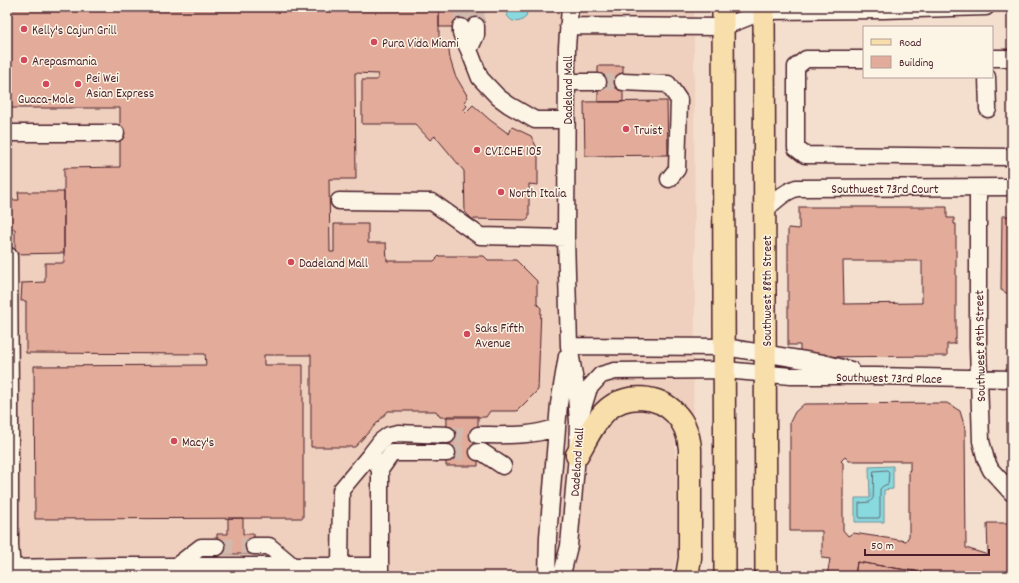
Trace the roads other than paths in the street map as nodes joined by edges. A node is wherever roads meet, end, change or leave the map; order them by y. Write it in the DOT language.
graph roads {
  1 [pos="570,7"];
  2 [pos="986,7"];
  3 [pos="759,8"];
  4 [pos="723,17"];
  5 [pos="568,26"];
  6 [pos="469,27"];
  7 [pos="993,58"];
  8 [pos="1012,58"];
  9 [pos="863,59"];
  10 [pos="988,78"];
  11 [pos="567,82"];
  12 [pos="598,82"];
  13 [pos="623,82"];
  14 [pos="988,109"];
  15 [pos="566,120"];
  16 [pos="7,133"];
  17 [pos="116,133"];
  18 [pos="1012,157"];
  19 [pos="669,179"];
  20 [pos="1012,187"];
  21 [pos="978,188"];
  22 [pos="339,201"];
  23 [pos="766,210"];
  24 [pos="566,238"];
  25 [pos="9,256"];
  26 [pos="569,346"];
  27 [pos="724,347"];
  28 [pos="766,353"];
  29 [pos="725,370"];
  30 [pos="765,374"];
  31 [pos="876,376"];
  32 [pos="980,379"];
  33 [pos="1012,379"];
  34 [pos="9,398"];
  35 [pos="578,422"];
  36 [pos="557,427"];
  37 [pos="447,435"];
  38 [pos="478,435"];
  39 [pos="478,452"];
  40 [pos="447,453"];
  41 [pos="371,454"];
  42 [pos="577,455"];
  43 [pos="503,466"];
  44 [pos="380,470"];
  45 [pos="1012,493"];
  46 [pos="254,546"];
  47 [pos="217,547"];
  48 [pos="294,566"];
  49 [pos="340,566"];
  50 [pos="176,567"];
  51 [pos="10,568"];
  52 [pos="380,571"];
  53 [pos="547,576"];
  54 [pos="560,576"];
  55 [pos="687,576"];
  56 [pos="726,576"];
  57 [pos="766,576"];
  1 -- 5 [label="street, Dadeland Mall"];
  2 -- 3 [label="street"];
  3 -- 4 [label="street"];
  3 -- 23 [label="main road, Southwest 88th Street"];
  4 -- 5 [label="street"];
  4 -- 27 [label="main road"];
  5 -- 11 [label="street, Dadeland Mall"];
  6 -- 15 [label="street"];
  7 -- 8 [label="street"];
  9 -- 18 [label="street"];
  10 -- 14 [label="street"];
  11 -- 12 [label="street"];
  11 -- 15 [label="street, Dadeland Mall"];
  13 -- 19 [label="street"];
  15 -- 24 [label="street, Dadeland Mall"];
  16 -- 17 [label="street"];
  20 -- 21 [label="street, Southwest 73rd Court"];
  21 -- 23 [label="street, Southwest 73rd Court"];
  21 -- 32 [label="street, Southwest 89th Street"];
  22 -- 24 [label="street"];
  23 -- 28 [label="main road, Southwest 88th Street"];
  24 -- 26 [label="street, Dadeland Mall"];
  25 -- 34 [label="street"];
  26 -- 27 [label="street"];
  26 -- 35 [label="street, Dadeland Mall"];
  26 -- 36 [label="street, Dadeland Mall"];
  27 -- 28 [label="street"];
  27 -- 29 [label="main road"];
  28 -- 30 [label="main road, Southwest 88th Street"];
  28 -- 31 [label="street"];
  29 -- 30 [label="street"];
  29 -- 35 [label="street"];
  29 -- 56 [label="main road"];
  30 -- 31 [label="street, Southwest 73rd Place"];
  30 -- 57 [label="main road, Southwest 88th Street"];
  31 -- 32 [label="street, Southwest 73rd Place"];
  32 -- 33 [label="street, Southwest 73rd Place"];
  32 -- 45 [label="street, Southwest 89th Street"];
  34 -- 51 [label="street"];
  35 -- 42 [label="street, Dadeland Mall"];
  36 -- 38 [label="street"];
  36 -- 53 [label="street, Dadeland Mall"];
  37 -- 41 [label="street"];
  39 -- 43 [label="street"];
  40 -- 44 [label="street"];
  41 -- 44 [label="street"];
  41 -- 49 [label="street"];
  42 -- 54 [label="street, Dadeland Mall"];
  42 -- 55 [label="highway"];
  44 -- 52 [label="street"];
  46 -- 48 [label="street"];
  47 -- 50 [label="street"];
  48 -- 49 [label="street"];
  48 -- 50 [label="street"];
  49 -- 52 [label="street"];
  50 -- 51 [label="street"];
}
